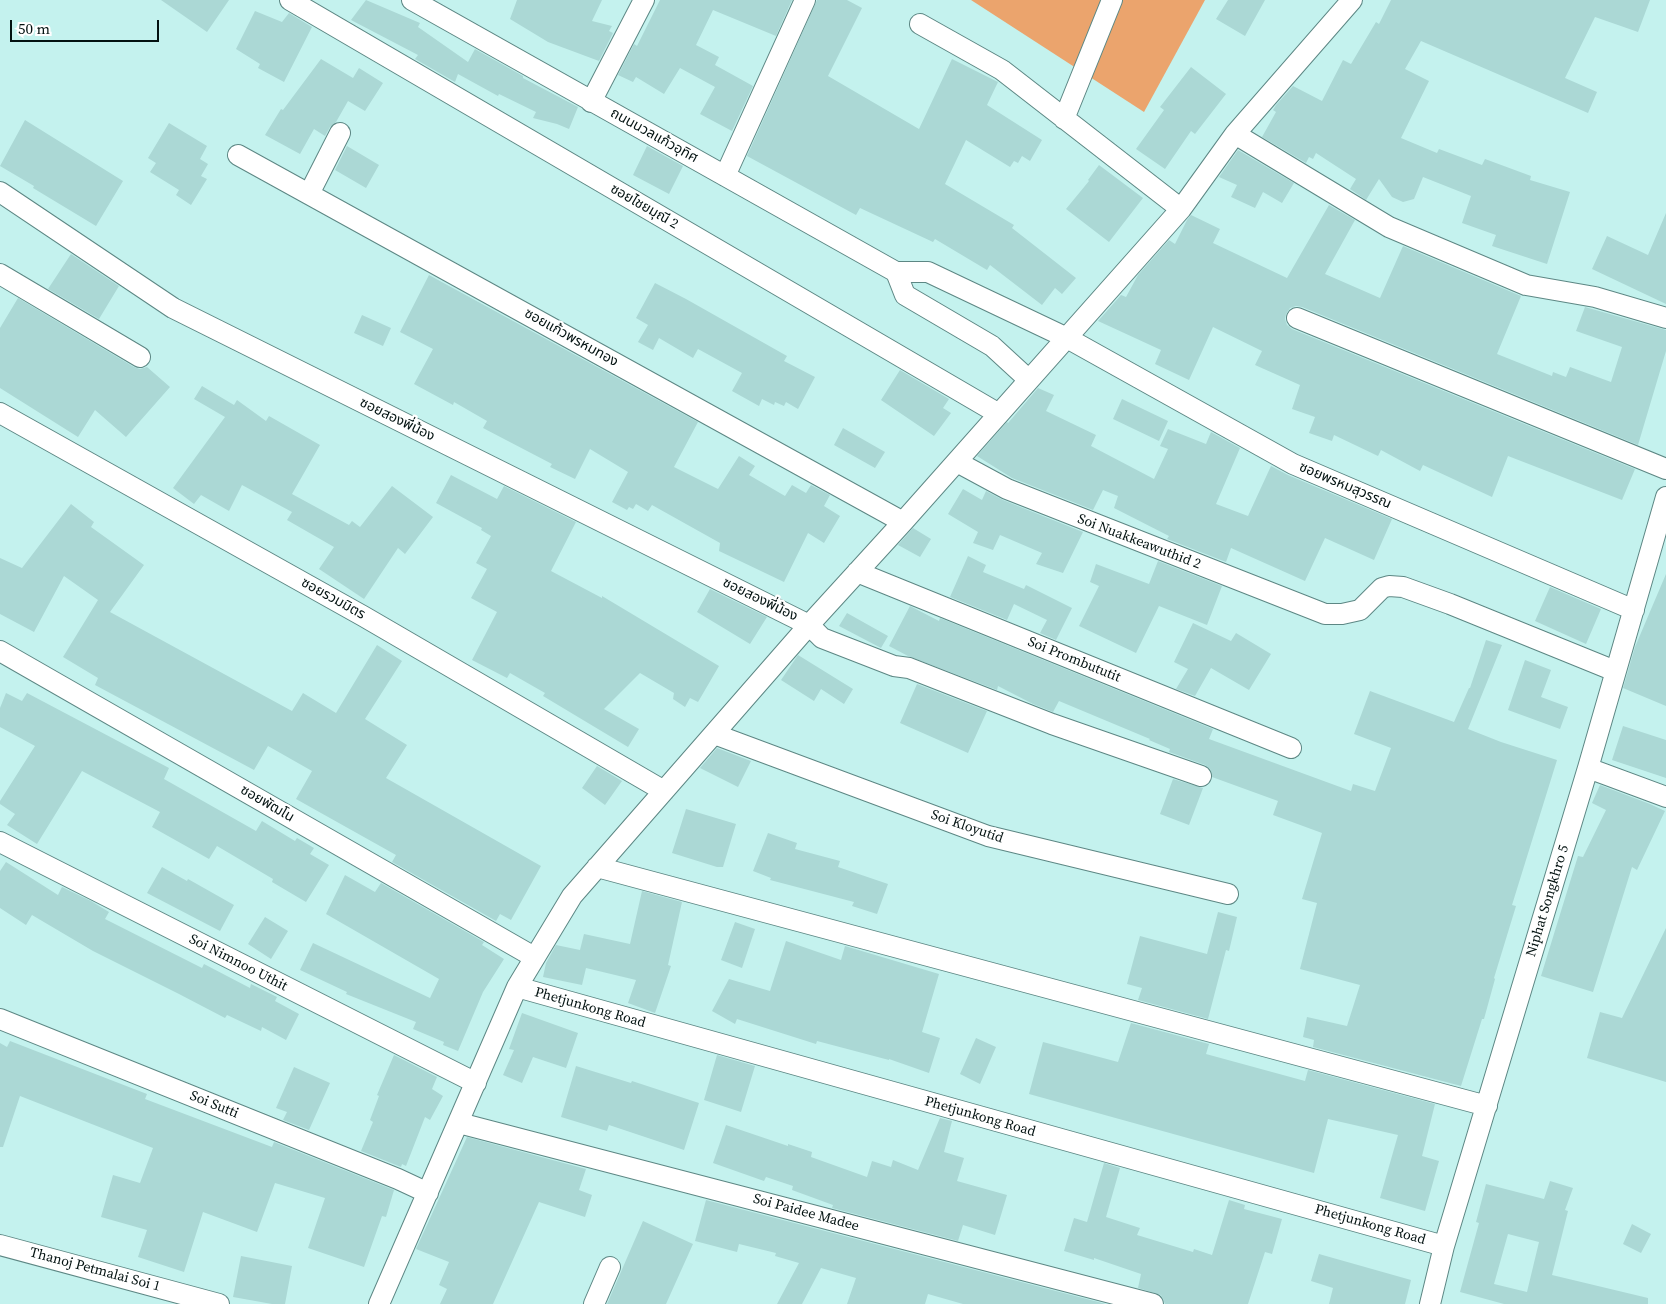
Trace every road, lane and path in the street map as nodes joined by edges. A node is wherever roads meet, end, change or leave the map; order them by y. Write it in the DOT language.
graph roads {
  1 [pos="290,0"];
  2 [pos="412,0"];
  3 [pos="644,0"];
  4 [pos="805,0"];
  5 [pos="1112,0"];
  6 [pos="1352,0"];
  7 [pos="920,24"];
  8 [pos="591,102"];
  9 [pos="1064,119"];
  10 [pos="340,133"];
  11 [pos="1236,134"];
  12 [pos="238,155"];
  13 [pos="725,176"];
  14 [pos="0,192"];
  15 [pos="310,194"];
  16 [pos="1181,208"];
  17 [pos="896,272"];
  18 [pos="0,274"];
  19 [pos="1297,318"];
  20 [pos="1666,318"];
  21 [pos="1067,338"];
  22 [pos="140,357"];
  23 [pos="1029,380"];
  24 [pos="0,413"];
  25 [pos="999,414"];
  26 [pos="957,462"];
  27 [pos="1666,469"];
  28 [pos="1666,497"];
  29 [pos="904,522"];
  30 [pos="857,572"];
  31 [pos="1634,610"];
  32 [pos="809,624"];
  33 [pos="0,651"];
  34 [pos="1615,671"];
  35 [pos="714,734"];
  36 [pos="1291,748"];
  37 [pos="1588,768"];
  38 [pos="1201,776"];
  39 [pos="664,790"];
  40 [pos="1666,797"];
  41 [pos="0,842"];
  42 [pos="597,867"];
  43 [pos="1228,894"];
  44 [pos="534,957"];
  45 [pos="517,987"];
  46 [pos="0,1019"];
  47 [pos="476,1083"];
  48 [pos="1487,1106"];
  49 [pos="459,1122"];
  50 [pos="428,1193"];
  51 [pos="0,1245"];
  52 [pos="1444,1246"];
  53 [pos="610,1268"];
  54 [pos="219,1304"];
  55 [pos="380,1304"];
  56 [pos="594,1304"];
  57 [pos="1153,1304"];
  58 [pos="1430,1304"];
  1 -- 25 [label="street, ซอยไชยมุณี 2"];
  2 -- 8 [label="street, ถนนนวลแก้วอุทิศ"];
  3 -- 8 [label="street"];
  4 -- 13 [label="street"];
  5 -- 9 [label="street"];
  6 -- 11 [label="street"];
  7 -- 9 [label="street"];
  8 -- 13 [label="street, ถนนนวลแก้วอุทิศ"];
  9 -- 16 [label="street"];
  10 -- 15 [label="street"];
  11 -- 16 [label="street"];
  11 -- 20 [label="street"];
  12 -- 15 [label="street, ซอยแก้วพรหมทอง"];
  13 -- 17 [label="street, ถนนนวลแก้วอุทิศ"];
  14 -- 32 [label="street, ซอยสองพี่น้อง"];
  15 -- 29 [label="street, ซอยแก้วพรหมทอง"];
  16 -- 21 [label="street"];
  17 -- 21 [label="street, ถนนนวลแก้วอุทิศ"];
  17 -- 23 [label="street"];
  18 -- 22 [label="street"];
  19 -- 27 [label="street"];
  21 -- 23 [label="street"];
  21 -- 31 [label="street, ซอยพรหมสุวรรณ"];
  23 -- 25 [label="street"];
  24 -- 39 [label="street, ซอยรวมมิตร"];
  25 -- 26 [label="street"];
  26 -- 29 [label="street"];
  26 -- 34 [label="street, Soi Nuakkeawuthid 2"];
  28 -- 31 [label="street, Niphat Songkhro 5"];
  29 -- 30 [label="street"];
  30 -- 32 [label="street"];
  30 -- 36 [label="street, Soi Prombututit"];
  31 -- 34 [label="street, Niphat Songkhro 5"];
  32 -- 35 [label="street"];
  32 -- 38 [label="street, ซอยสองพี่น้อง"];
  33 -- 44 [label="street, ซอยพัฒโน"];
  34 -- 37 [label="street, Niphat Songkhro 5"];
  35 -- 39 [label="street"];
  35 -- 43 [label="street, Soi Kloyutid"];
  37 -- 40 [label="street"];
  37 -- 48 [label="street, Niphat Songkhro 5"];
  39 -- 42 [label="street"];
  41 -- 47 [label="street, Soi Nimnoo Uthit"];
  42 -- 44 [label="street"];
  42 -- 48 [label="street"];
  44 -- 45 [label="street"];
  45 -- 47 [label="street"];
  45 -- 52 [label="street, Phetjunkong Road"];
  46 -- 50 [label="street, Soi Sutti"];
  47 -- 49 [label="street"];
  48 -- 52 [label="street, Niphat Songkhro 5"];
  49 -- 50 [label="street"];
  49 -- 57 [label="street, Soi Paidee Madee"];
  50 -- 55 [label="street"];
  51 -- 54 [label="street, Thanoj Petmalai Soi 1"];
  52 -- 58 [label="street, Niphat Songkhro 5"];
  53 -- 56 [label="street"];
}
